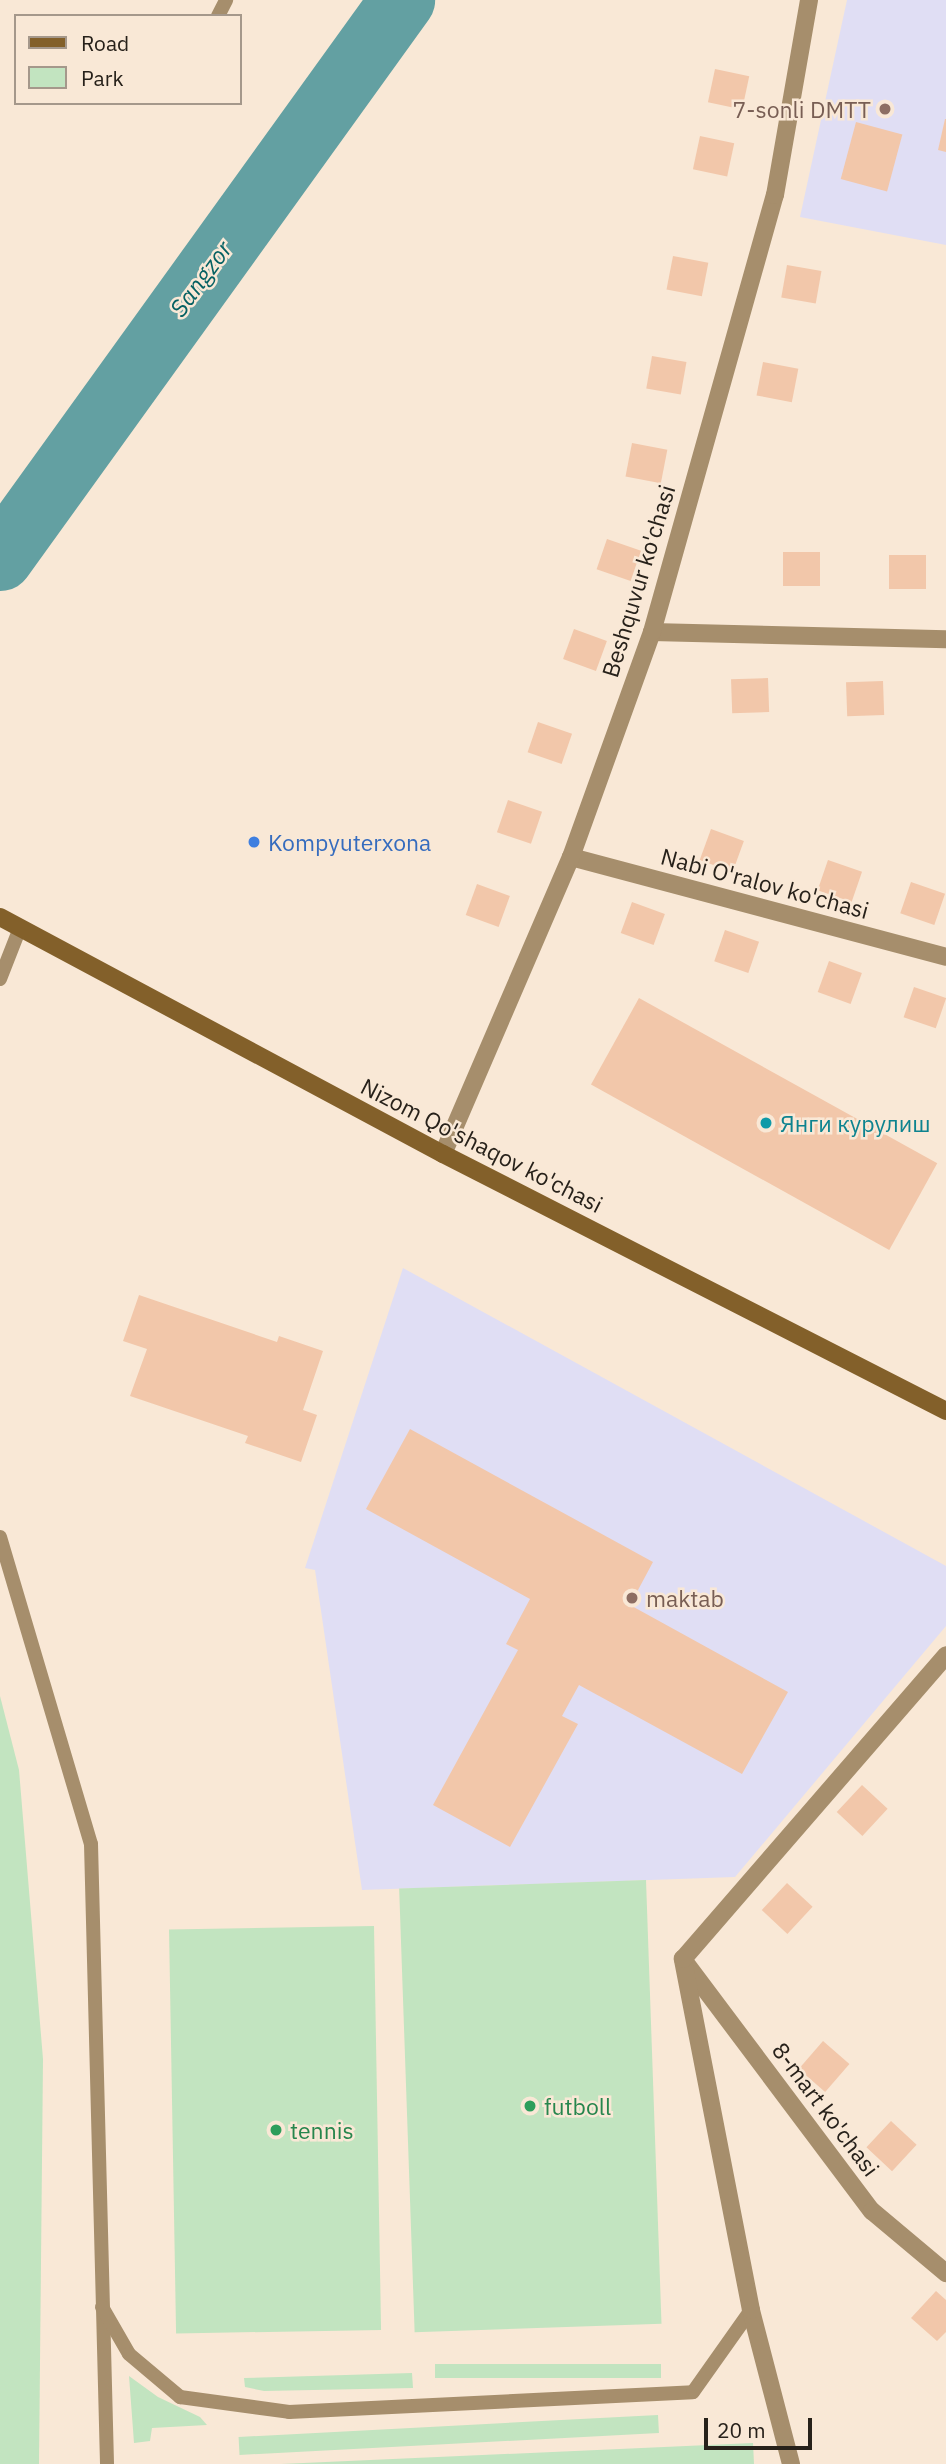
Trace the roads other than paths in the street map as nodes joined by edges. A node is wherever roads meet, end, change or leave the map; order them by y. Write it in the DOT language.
graph roads {
  1 [pos="809,0"];
  2 [pos="652,632"];
  3 [pos="946,639"];
  4 [pos="571,857"];
  5 [pos="0,916"];
  6 [pos="20,928"];
  7 [pos="946,957"];
  8 [pos="0,978"];
  9 [pos="443,1154"];
  10 [pos="946,1410"];
  11 [pos="0,1537"];
  12 [pos="946,1655"];
  13 [pos="682,1959"];
  14 [pos="946,2273"];
  15 [pos="101,2306"];
  16 [pos="751,2310"];
  17 [pos="107,2464"];
  18 [pos="791,2464"];
  1 -- 2 [label="street, Beshquvur ko'chasi"];
  2 -- 3 [label="street"];
  2 -- 4 [label="street, Beshquvur ko'chasi"];
  4 -- 7 [label="street, Nabi O'ralov ko'chasi"];
  4 -- 9 [label="street, Beshquvur ko'chasi"];
  5 -- 6 [label="main road, Nizom Qo'shaqov ko'chasi"];
  6 -- 8 [label="lane"];
  6 -- 9 [label="main road, Nizom Qo'shaqov ko'chasi"];
  9 -- 10 [label="main road, Nizom Qo'shaqov ko'chasi"];
  11 -- 15 [label="lane"];
  12 -- 13 [label="street"];
  13 -- 14 [label="street, 8-mart ko'chasi"];
  13 -- 16 [label="street"];
  15 -- 16 [label="lane"];
  15 -- 17 [label="lane"];
  16 -- 18 [label="street"];
}
